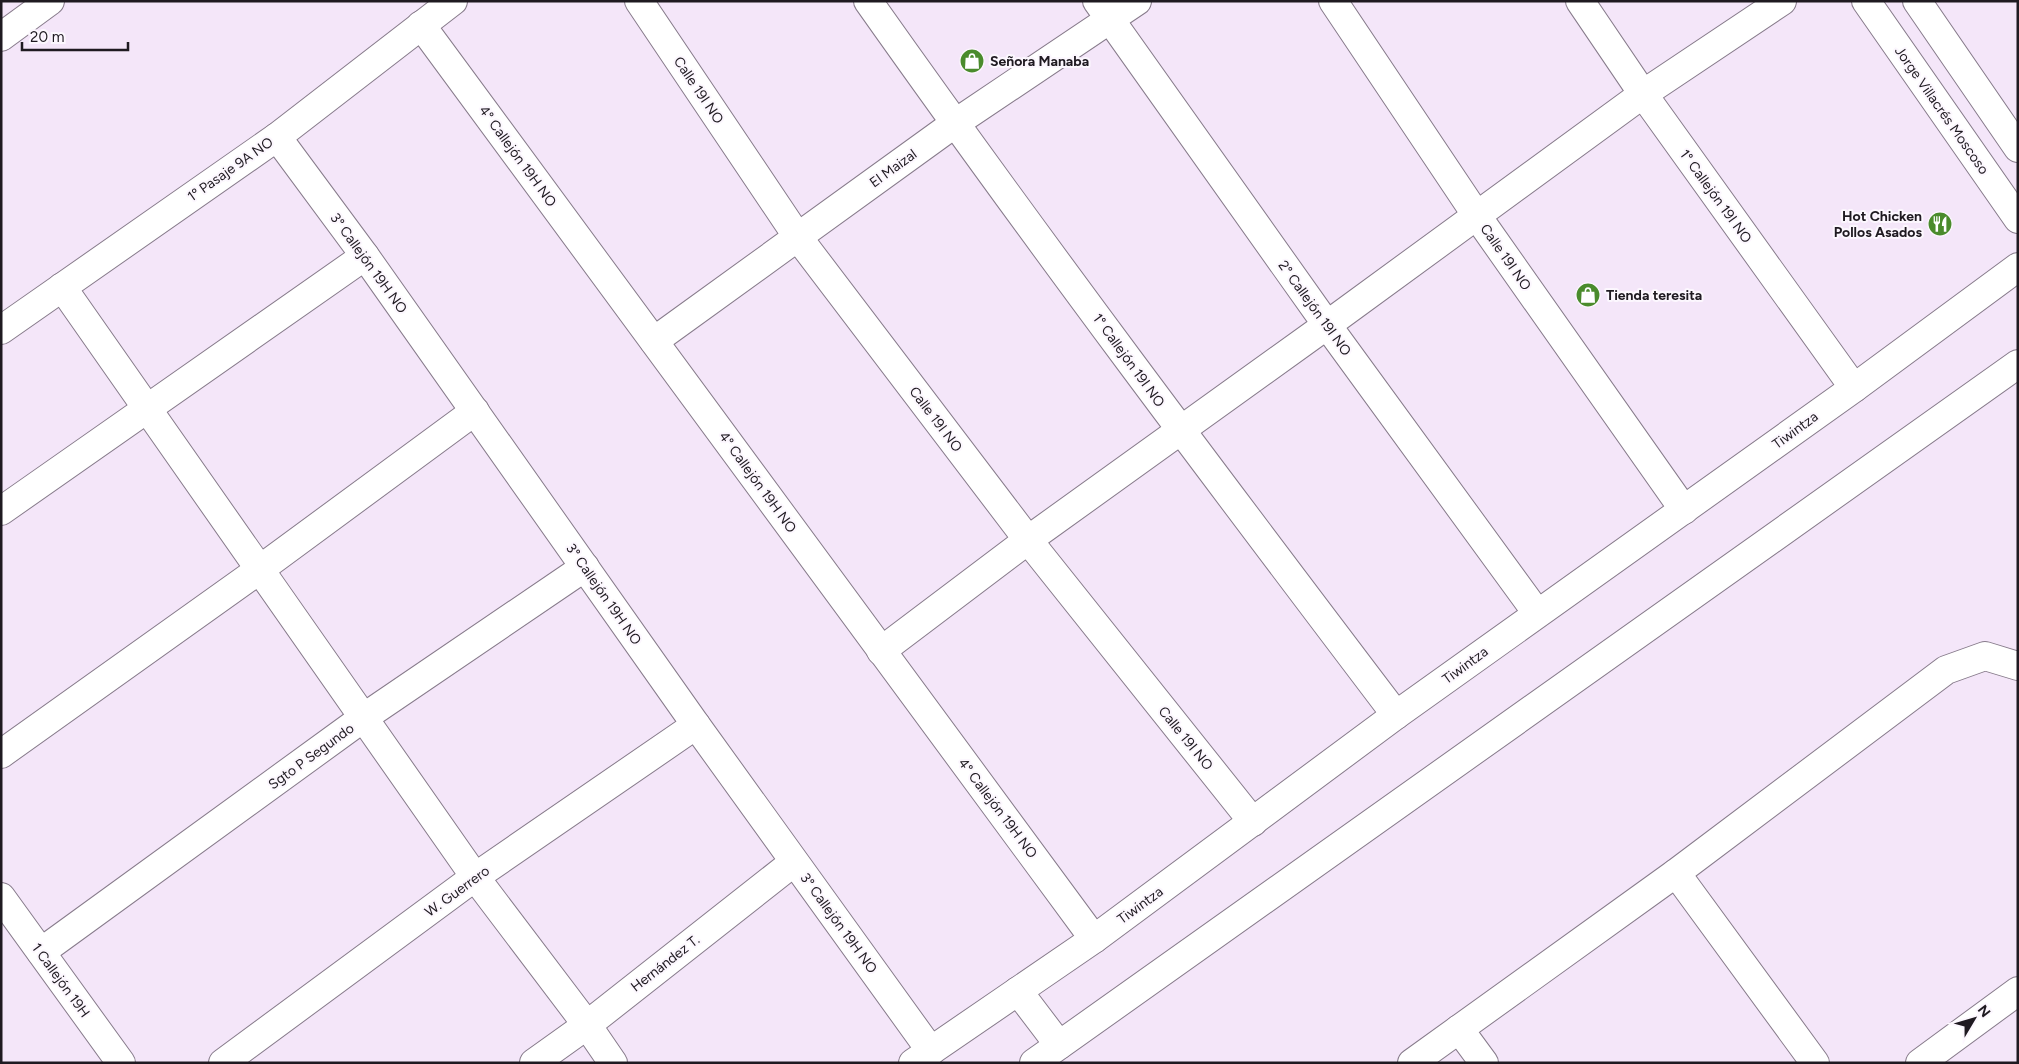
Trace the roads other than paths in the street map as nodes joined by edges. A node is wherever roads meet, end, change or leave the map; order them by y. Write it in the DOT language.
graph roads {
  1 [pos="50,1"];
  2 [pos="453,1"];
  3 [pos="639,1"];
  4 [pos="868,1"];
  5 [pos="1137,1"];
  6 [pos="1333,1"];
  7 [pos="1580,1"];
  8 [pos="1782,1"];
  9 [pos="1866,1"];
  10 [pos="1917,1"];
  11 [pos="1103,10"];
  12 [pos="421,25"];
  13 [pos="1,37"];
  14 [pos="1643,94"];
  15 [pos="954,124"];
  16 [pos="277,137"];
  17 [pos="2018,148"];
  18 [pos="1477,216"];
  19 [pos="2018,220"];
  20 [pos="797,236"];
  21 [pos="364,256"];
  22 [pos="2018,267"];
  23 [pos="62,287"];
  24 [pos="1327,325"];
  25 [pos="1,330"];
  26 [pos="654,340"];
  27 [pos="2018,364"];
  28 [pos="1854,388"];
  29 [pos="148,409"];
  30 [pos="475,411"];
  31 [pos="1180,430"];
  32 [pos="1684,510"];
  33 [pos="1,511"];
  34 [pos="1028,540"];
  35 [pos="585,567"];
  36 [pos="259,570"];
  37 [pos="1538,613"];
  38 [pos="880,651"];
  39 [pos="2018,666"];
  40 [pos="1396,715"];
  41 [pos="363,718"];
  42 [pos="696,725"];
  43 [pos="1,754"];
  44 [pos="1253,822"];
  45 [pos="794,862"];
  46 [pos="1676,873"];
  47 [pos="475,877"];
  48 [pos="1,897"];
  49 [pos="1094,939"];
  50 [pos="41,952"];
  51 [pos="1018,991"];
  52 [pos="2018,991"];
  53 [pos="587,1025"];
  54 [pos="1459,1029"];
  55 [pos="1059,1045"];
  56 [pos="922,1057"];
  57 [pos="121,1063"];
  58 [pos="222,1063"];
  59 [pos="534,1063"];
  60 [pos="613,1063"];
  61 [pos="1034,1063"];
  62 [pos="1412,1063"];
  63 [pos="1484,1063"];
  64 [pos="1815,1063"];
  65 [pos="1920,1063"];
  1 -- 13 [label="street"];
  2 -- 12 [label="street, 1º Pasaje 9A NO"];
  3 -- 20 [label="street, Calle 19I NO"];
  4 -- 15 [label="street, 1° Callejón 19I NO"];
  5 -- 11 [label="street, El Maizal"];
  6 -- 18 [label="street, Calle 19I NO"];
  7 -- 14 [label="street, 1° Callejón 19I NO"];
  8 -- 14 [label="street"];
  9 -- 19 [label="street, Jorge Villacrés Moscoso"];
  10 -- 17 [label="street"];
  11 -- 15 [label="street, El Maizal"];
  11 -- 24 [label="street, 2° Callejón 19I NO"];
  12 -- 16 [label="street, 1º Pasaje 9A NO"];
  12 -- 26 [label="street, 4° Callejón 19H NO"];
  14 -- 18 [label="street"];
  14 -- 28 [label="street, 1° Callejón 19I NO"];
  15 -- 20 [label="street, El Maizal"];
  15 -- 31 [label="street, 1° Callejón 19I NO"];
  16 -- 21 [label="street, 3° Callejón 19H NO"];
  16 -- 23 [label="street, 1º Pasaje 9A NO"];
  18 -- 24 [label="street"];
  18 -- 32 [label="street, Calle 19I NO"];
  20 -- 26 [label="street, El Maizal"];
  20 -- 34 [label="street, Calle 19I NO"];
  21 -- 29 [label="street"];
  21 -- 30 [label="street, 3° Callejón 19H NO"];
  22 -- 28 [label="street, Tiwintza"];
  23 -- 25 [label="street, 1º Pasaje 9A NO"];
  23 -- 29 [label="street"];
  24 -- 31 [label="street"];
  24 -- 37 [label="street, 2° Callejón 19I NO"];
  26 -- 38 [label="street, 4° Callejón 19H NO"];
  27 -- 55 [label="street"];
  28 -- 32 [label="street, Tiwintza"];
  29 -- 33 [label="street"];
  29 -- 36 [label="street"];
  30 -- 35 [label="street, 3° Callejón 19H NO"];
  30 -- 36 [label="street"];
  31 -- 34 [label="street"];
  31 -- 40 [label="street, 1° Callejón 19I NO"];
  32 -- 37 [label="street, Tiwintza"];
  34 -- 38 [label="street"];
  34 -- 44 [label="street, Calle 19I NO"];
  35 -- 41 [label="street, Sgto P Segundo"];
  35 -- 42 [label="street, 3° Callejón 19H NO"];
  36 -- 41 [label="street"];
  36 -- 43 [label="street"];
  37 -- 40 [label="street, Tiwintza"];
  38 -- 49 [label="street, 4° Callejón 19H NO"];
  39 -- 46 [label="street"];
  40 -- 44 [label="street, Tiwintza"];
  41 -- 47 [label="street"];
  41 -- 50 [label="street, Sgto P Segundo"];
  42 -- 45 [label="street, 3° Callejón 19H NO"];
  42 -- 47 [label="street, W. Guerrero"];
  44 -- 49 [label="street, Tiwintza"];
  45 -- 53 [label="street, Hernández T."];
  45 -- 56 [label="street, 3° Callejón 19H NO"];
  46 -- 54 [label="street"];
  46 -- 64 [label="street"];
  47 -- 53 [label="street"];
  47 -- 58 [label="street, W. Guerrero"];
  48 -- 50 [label="street, 1 Callejón 19H"];
  49 -- 51 [label="street, Tiwintza"];
  50 -- 57 [label="street, 1 Callejón 19H"];
  51 -- 55 [label="street"];
  51 -- 56 [label="street, Tiwintza"];
  52 -- 65 [label="street"];
  53 -- 59 [label="street, Hernández T."];
  53 -- 60 [label="street"];
  54 -- 62 [label="street"];
  54 -- 63 [label="street"];
  55 -- 61 [label="street"];
}
